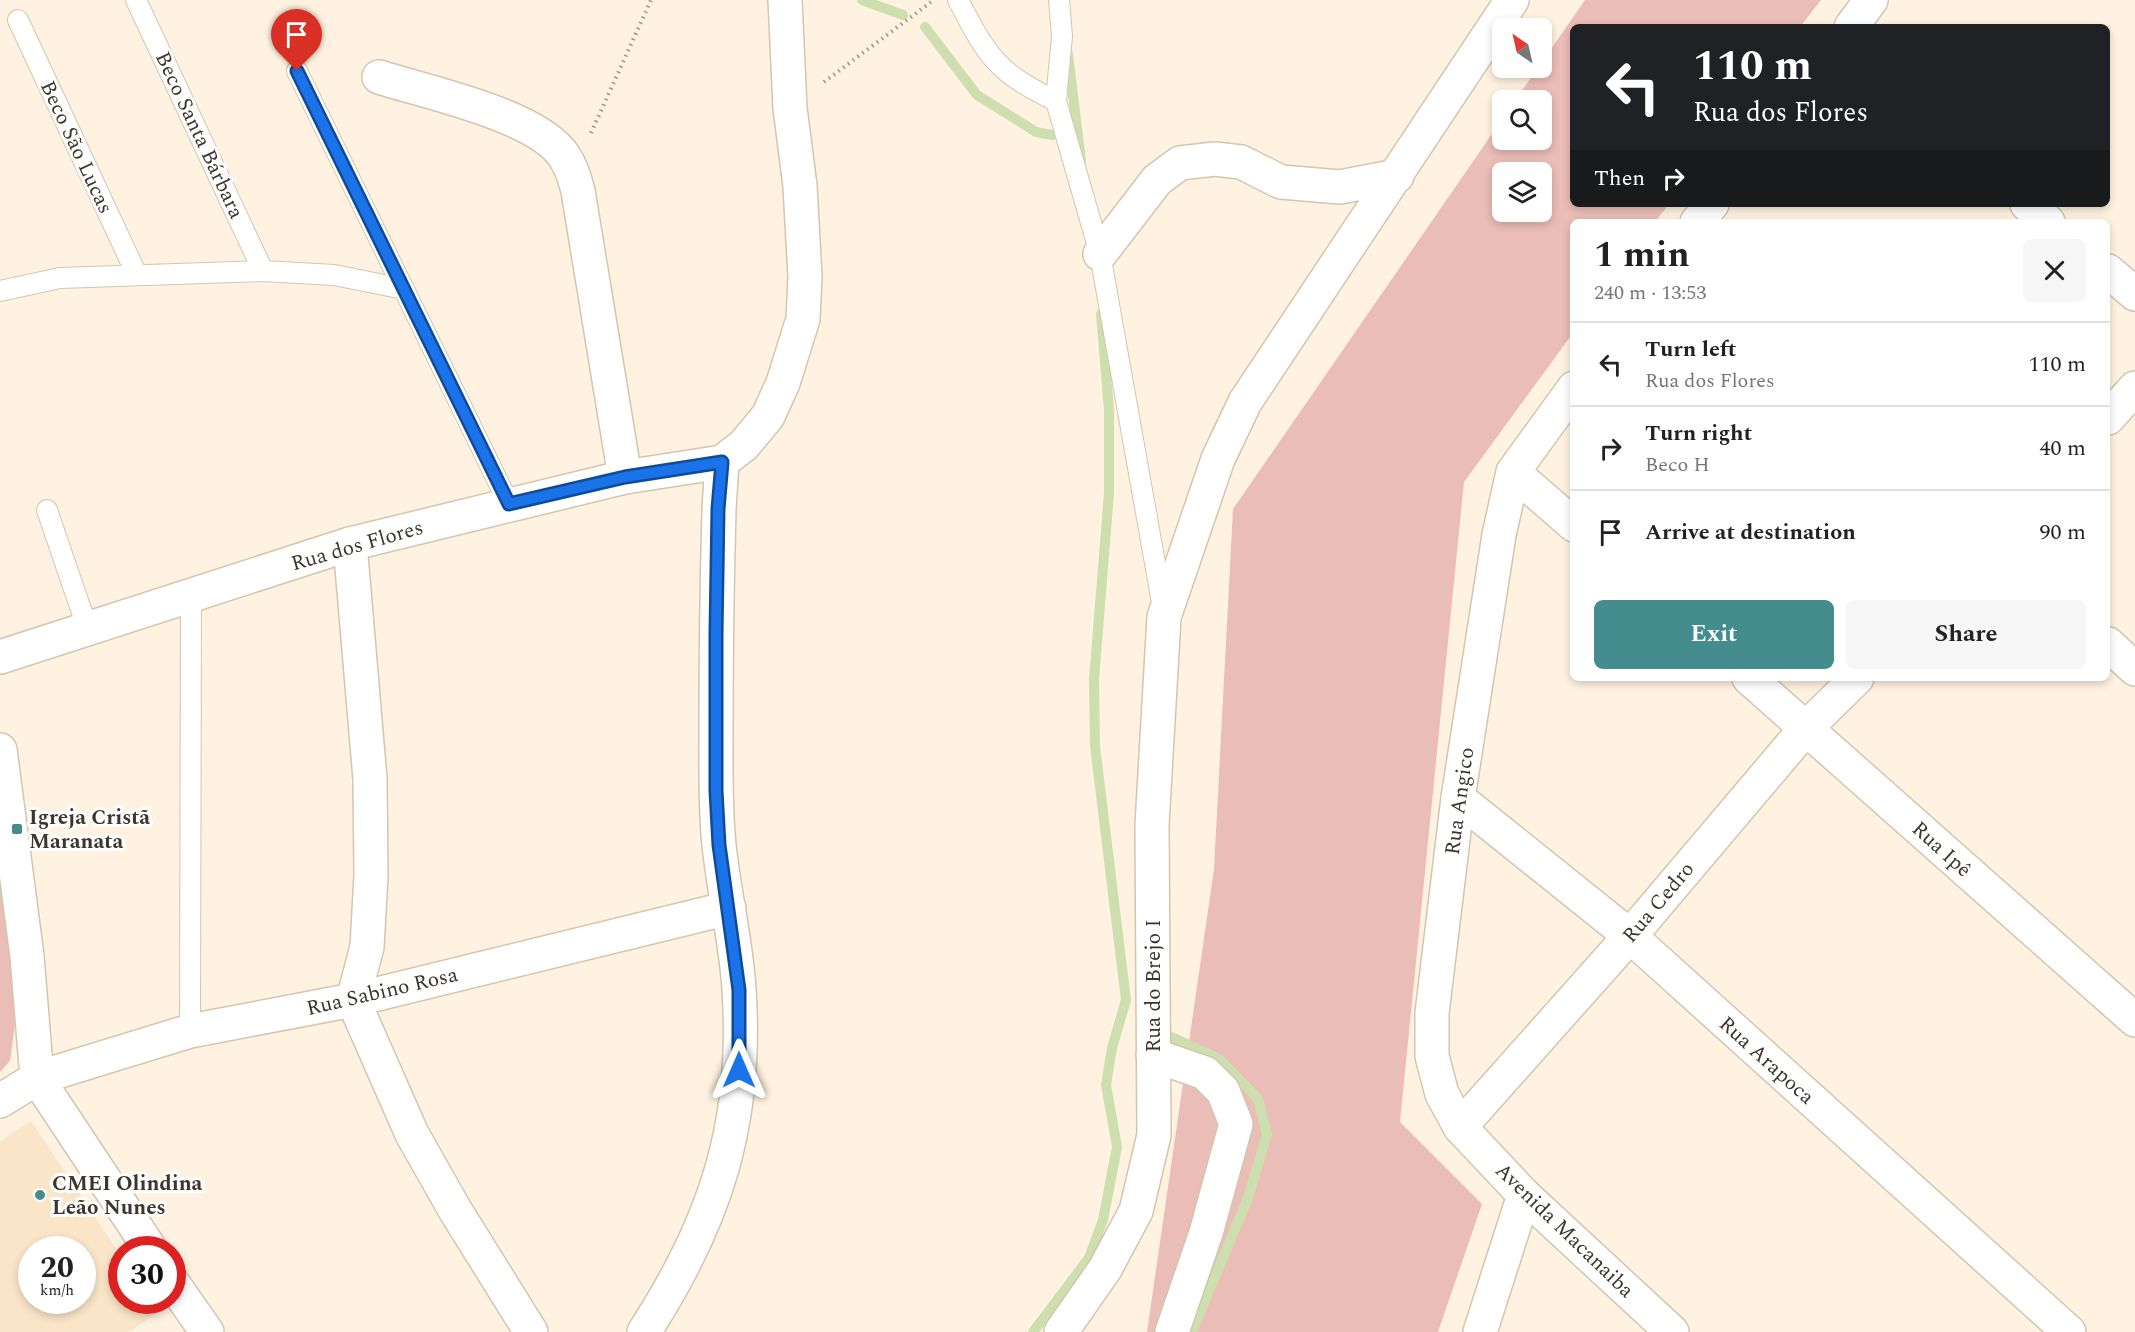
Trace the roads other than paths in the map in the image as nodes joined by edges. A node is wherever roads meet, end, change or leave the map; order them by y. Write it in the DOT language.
graph roads {
  1 [pos="136,0"];
  2 [pos="786,0"];
  3 [pos="958,0"];
  4 [pos="1059,0"];
  5 [pos="1512,0"];
  6 [pos="1871,0"];
  7 [pos="18,20"];
  8 [pos="1853,24"];
  9 [pos="297,71"];
  10 [pos="379,77"];
  11 [pos="1056,101"];
  12 [pos="1397,176"];
  13 [pos="1710,207"];
  14 [pos="2030,207"];
  15 [pos="1700,219"];
  16 [pos="2044,219"];
  17 [pos="1100,254"];
  18 [pos="263,271"];
  19 [pos="136,273"];
  20 [pos="2110,273"];
  21 [pos="404,289"];
  22 [pos="0,291"];
  23 [pos="2135,294"];
  24 [pos="2135,388"];
  25 [pos="1570,394"];
  26 [pos="2110,416"];
  27 [pos="722,462"];
  28 [pos="1513,472"];
  29 [pos="625,477"];
  30 [pos="509,504"];
  31 [pos="47,510"];
  32 [pos="1570,522"];
  33 [pos="350,544"];
  34 [pos="191,595"];
  35 [pos="1164,617"];
  36 [pos="87,627"];
  37 [pos="2110,646"];
  38 [pos="0,657"];
  39 [pos="2135,669"];
  40 [pos="1752,681"];
  41 [pos="1854,681"];
  42 [pos="1806,728"];
  43 [pos="0,750"];
  44 [pos="1458,798"];
  45 [pos="729,908"];
  46 [pos="1630,936"];
  47 [pos="353,1000"];
  48 [pos="2135,1020"];
  49 [pos="190,1030"];
  50 [pos="1153,1055"];
  51 [pos="37,1078"];
  52 [pos="0,1101"];
  53 [pos="1460,1126"];
  54 [pos="1524,1195"];
  55 [pos="142,1236"];
  56 [pos="186,1302"];
  57 [pos="207,1332"];
  58 [pos="531,1332"];
  59 [pos="644,1332"];
  60 [pos="1061,1332"];
  61 [pos="1172,1332"];
  62 [pos="1480,1332"];
  63 [pos="1672,1332"];
  64 [pos="2069,1332"];
  1 -- 18 [label="lane, Beco Santa Bárbara"];
  2 -- 27 [label="street"];
  3 -- 11 [label="lane"];
  4 -- 11 [label="lane"];
  5 -- 12 [label="street, Rua do Brejo I"];
  6 -- 8 [label="street"];
  7 -- 19 [label="lane, Beco São Lucas"];
  9 -- 21 [label="lane"];
  10 -- 29 [label="street"];
  11 -- 17 [label="lane"];
  12 -- 17 [label="street"];
  12 -- 35 [label="street, Rua do Brejo I"];
  13 -- 15 [label="street"];
  14 -- 16 [label="street"];
  17 -- 35 [label="lane"];
  18 -- 19 [label="lane"];
  18 -- 21 [label="lane"];
  19 -- 22 [label="lane"];
  20 -- 23 [label="street"];
  21 -- 30 [label="lane"];
  24 -- 26 [label="street"];
  25 -- 28 [label="street"];
  27 -- 29 [label="street, Rua dos Flores"];
  27 -- 45 [label="street"];
  28 -- 32 [label="street"];
  28 -- 44 [label="street, Rua Angico"];
  29 -- 30 [label="street, Rua dos Flores"];
  30 -- 33 [label="street, Rua dos Flores"];
  31 -- 36 [label="lane"];
  33 -- 34 [label="street, Rua dos Flores"];
  33 -- 47 [label="street"];
  34 -- 36 [label="street, Rua dos Flores"];
  34 -- 49 [label="lane"];
  35 -- 50 [label="street, Rua do Brejo I"];
  36 -- 38 [label="street, Rua dos Flores"];
  37 -- 39 [label="street"];
  40 -- 42 [label="street, Rua Ipê"];
  41 -- 42 [label="street, Rua Cedro"];
  42 -- 46 [label="street, Rua Cedro"];
  42 -- 48 [label="street, Rua Ipê"];
  43 -- 51 [label="street"];
  44 -- 46 [label="street, Rua Arapoca"];
  44 -- 53 [label="street, Rua Angico"];
  45 -- 47 [label="street, Rua Sabino Rosa"];
  45 -- 59 [label="street"];
  46 -- 53 [label="street, Rua Cedro"];
  46 -- 64 [label="street, Rua Arapoca"];
  47 -- 49 [label="street, Rua Sabino Rosa"];
  47 -- 58 [label="street"];
  49 -- 51 [label="street, Rua Sabino Rosa"];
  50 -- 60 [label="street, Rua do Brejo I"];
  50 -- 61 [label="street"];
  51 -- 52 [label="street, Rua Sabino Rosa"];
  51 -- 55 [label="street"];
  53 -- 54 [label="street, Avenida Macanaiba"];
  54 -- 62 [label="street"];
  54 -- 63 [label="street, Avenida Macanaiba"];
  56 -- 57 [label="street"];
}
